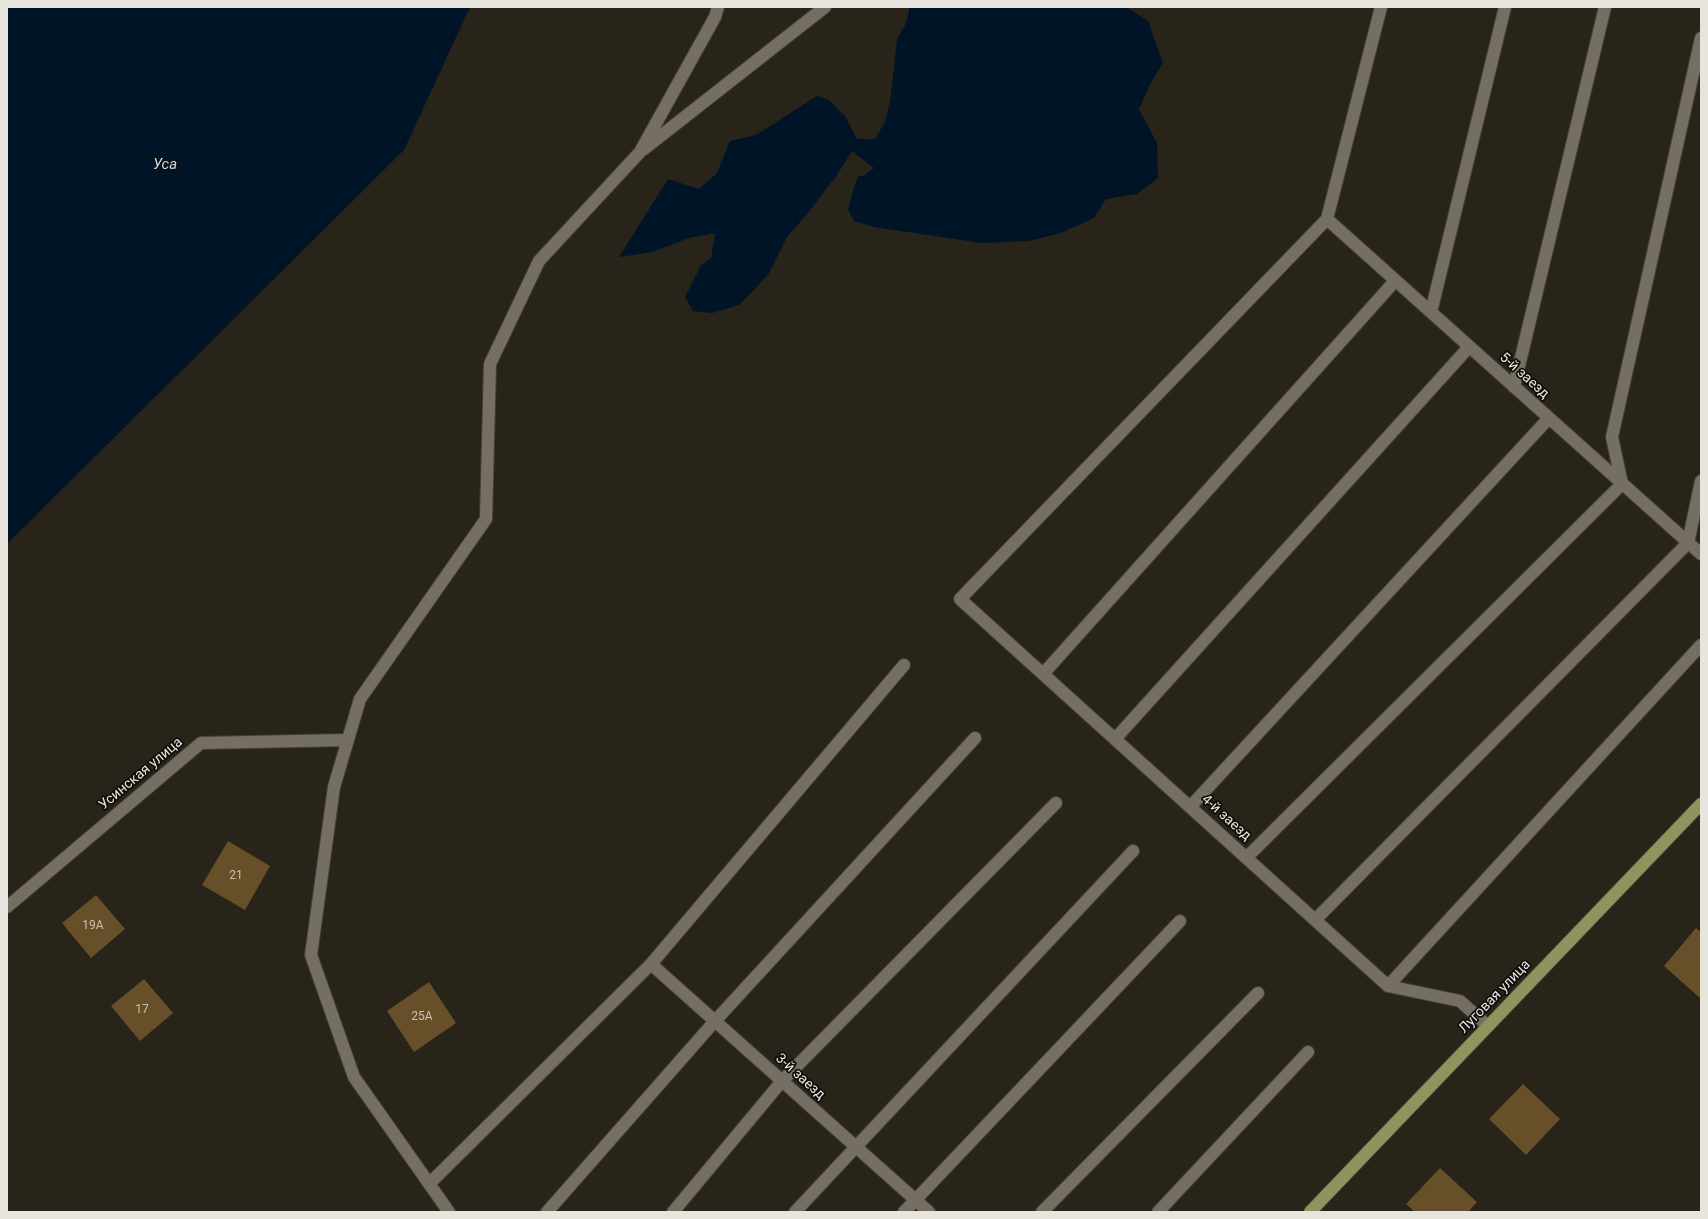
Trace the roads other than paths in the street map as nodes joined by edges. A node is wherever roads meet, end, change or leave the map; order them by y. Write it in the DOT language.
graph roads {
  1 [pos="718,7"];
  2 [pos="825,7"];
  3 [pos="1381,7"];
  4 [pos="1505,7"];
  5 [pos="1605,7"];
  6 [pos="1701,38"];
  7 [pos="640,152"];
  8 [pos="1327,219"];
  9 [pos="1395,281"];
  10 [pos="1430,312"];
  11 [pos="1469,346"];
  12 [pos="1514,387"];
  13 [pos="1548,418"];
  14 [pos="1701,481"];
  15 [pos="1622,484"];
  16 [pos="1688,543"];
  17 [pos="1701,554"];
  18 [pos="1701,645"];
  19 [pos="904,665"];
  20 [pos="1043,674"];
  21 [pos="975,738"];
  22 [pos="1115,739"];
  23 [pos="348,740"];
  24 [pos="1056,803"];
  25 [pos="1701,804"];
  26 [pos="1190,807"];
  27 [pos="1133,851"];
  28 [pos="1246,858"];
  29 [pos="7,907"];
  30 [pos="1315,920"];
  31 [pos="1180,922"];
  32 [pos="651,964"];
  33 [pos="1388,986"];
  34 [pos="1258,993"];
  35 [pos="715,1021"];
  36 [pos="1488,1026"];
  37 [pos="1308,1052"];
  38 [pos="782,1081"];
  39 [pos="856,1146"];
  40 [pos="429,1184"];
  41 [pos="916,1200"];
  42 [pos="449,1212"];
  43 [pos="547,1212"];
  44 [pos="673,1212"];
  45 [pos="796,1212"];
  46 [pos="904,1212"];
  47 [pos="929,1212"];
  48 [pos="1042,1212"];
  49 [pos="1158,1212"];
  50 [pos="1310,1212"];
  1 -- 7 [label="street"];
  2 -- 7 [label="street"];
  3 -- 8 [label="street"];
  4 -- 10 [label="street"];
  5 -- 12 [label="street"];
  6 -- 15 [label="street"];
  7 -- 23 [label="street"];
  8 -- 9 [label="street, 5-й заезд"];
  8 -- 20 [label="street, 4-й заезд"];
  9 -- 10 [label="street, 5-й заезд"];
  9 -- 20 [label="street"];
  10 -- 11 [label="street, 5-й заезд"];
  11 -- 12 [label="street, 5-й заезд"];
  11 -- 22 [label="street"];
  12 -- 13 [label="street, 5-й заезд"];
  13 -- 15 [label="street, 5-й заезд"];
  13 -- 26 [label="street"];
  14 -- 16 [label="street"];
  15 -- 16 [label="street, 5-й заезд"];
  15 -- 28 [label="street"];
  16 -- 17 [label="street, 5-й заезд"];
  16 -- 30 [label="street"];
  18 -- 33 [label="street"];
  19 -- 32 [label="street"];
  20 -- 22 [label="street, 4-й заезд"];
  21 -- 35 [label="street"];
  22 -- 26 [label="street, 4-й заезд"];
  23 -- 29 [label="street, Усинская улица"];
  23 -- 40 [label="street"];
  24 -- 38 [label="street"];
  25 -- 36 [label="main road, Луговая улица"];
  26 -- 28 [label="street, 4-й заезд"];
  27 -- 39 [label="street"];
  28 -- 30 [label="street, 4-й заезд"];
  30 -- 33 [label="street, 4-й заезд"];
  31 -- 41 [label="street"];
  32 -- 35 [label="street, 3-й заезд"];
  32 -- 40 [label="street"];
  33 -- 36 [label="street"];
  34 -- 48 [label="street"];
  35 -- 38 [label="street, 3-й заезд"];
  35 -- 43 [label="street"];
  36 -- 50 [label="main road, Луговая улица"];
  37 -- 49 [label="street"];
  38 -- 39 [label="street, 3-й заезд"];
  38 -- 44 [label="street"];
  39 -- 41 [label="street, 3-й заезд"];
  39 -- 45 [label="street"];
  40 -- 42 [label="street"];
  41 -- 46 [label="street"];
  41 -- 47 [label="street, 3-й заезд"];
}
